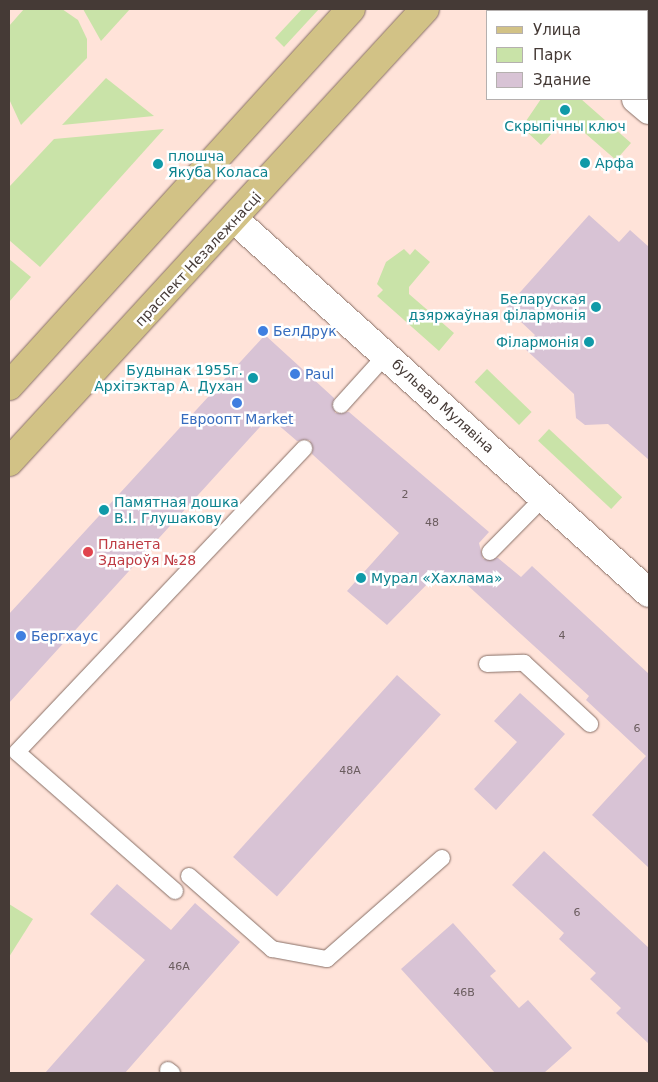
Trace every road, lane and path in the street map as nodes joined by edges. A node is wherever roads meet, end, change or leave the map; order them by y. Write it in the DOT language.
graph roads {
  1 [pos="351,9"];
  2 [pos="425,9"];
  3 [pos="637,100"];
  4 [pos="649,110"];
  5 [pos="235,220"];
  6 [pos="386,355"];
  7 [pos="9,386"];
  8 [pos="341,405"];
  9 [pos="304,448"];
  10 [pos="9,462"];
  11 [pos="544,497"];
  12 [pos="490,552"];
  13 [pos="649,593"];
  14 [pos="486,664"];
  15 [pos="590,724"];
  16 [pos="442,858"];
  17 [pos="189,876"];
  18 [pos="175,890"];
  1 -- 7 [label="main road"];
  2 -- 5 [label="main road, праспект Незалежнасці"];
  3 -- 4 [label="street"];
  5 -- 6 [label="street, бульвар Мулявіна"];
  5 -- 10 [label="main road, праспект Незалежнасці"];
  6 -- 8 [label="lane"];
  6 -- 11 [label="street, бульвар Мулявіна"];
  9 -- 18 [label="lane"];
  11 -- 12 [label="lane"];
  11 -- 13 [label="street, бульвар Мулявіна"];
  14 -- 15 [label="lane"];
  16 -- 17 [label="lane"];
}
